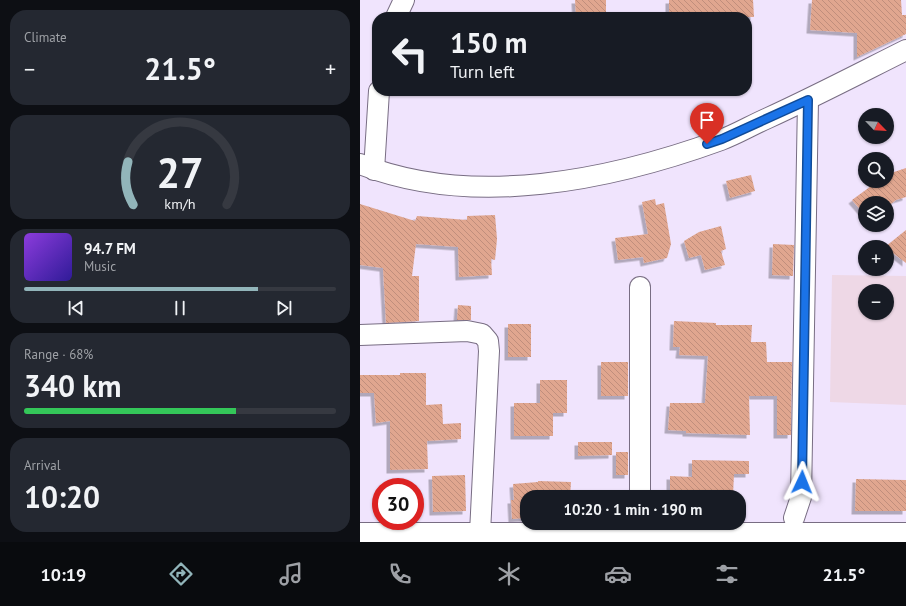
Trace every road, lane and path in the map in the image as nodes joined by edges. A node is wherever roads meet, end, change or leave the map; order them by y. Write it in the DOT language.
graph roads {
  1 [pos="404,0"];
  2 [pos="398,12"];
  3 [pos="906,50"];
  4 [pos="378,96"];
  5 [pos="808,100"];
  6 [pos="367,167"];
  7 [pos="640,287"];
  8 [pos="360,335"];
  9 [pos="640,490"];
  10 [pos="794,518"];
  11 [pos="360,533"];
  12 [pos="480,533"];
  13 [pos="642,533"];
  14 [pos="906,533"];
  1 -- 2 [label="street"];
  3 -- 5 [label="street"];
  4 -- 6 [label="street"];
  5 -- 6 [label="street"];
  5 -- 10 [label="street"];
  7 -- 9 [label="street"];
  8 -- 12 [label="street"];
  11 -- 12 [label="street"];
  12 -- 13 [label="street"];
  13 -- 14 [label="street"];
}
